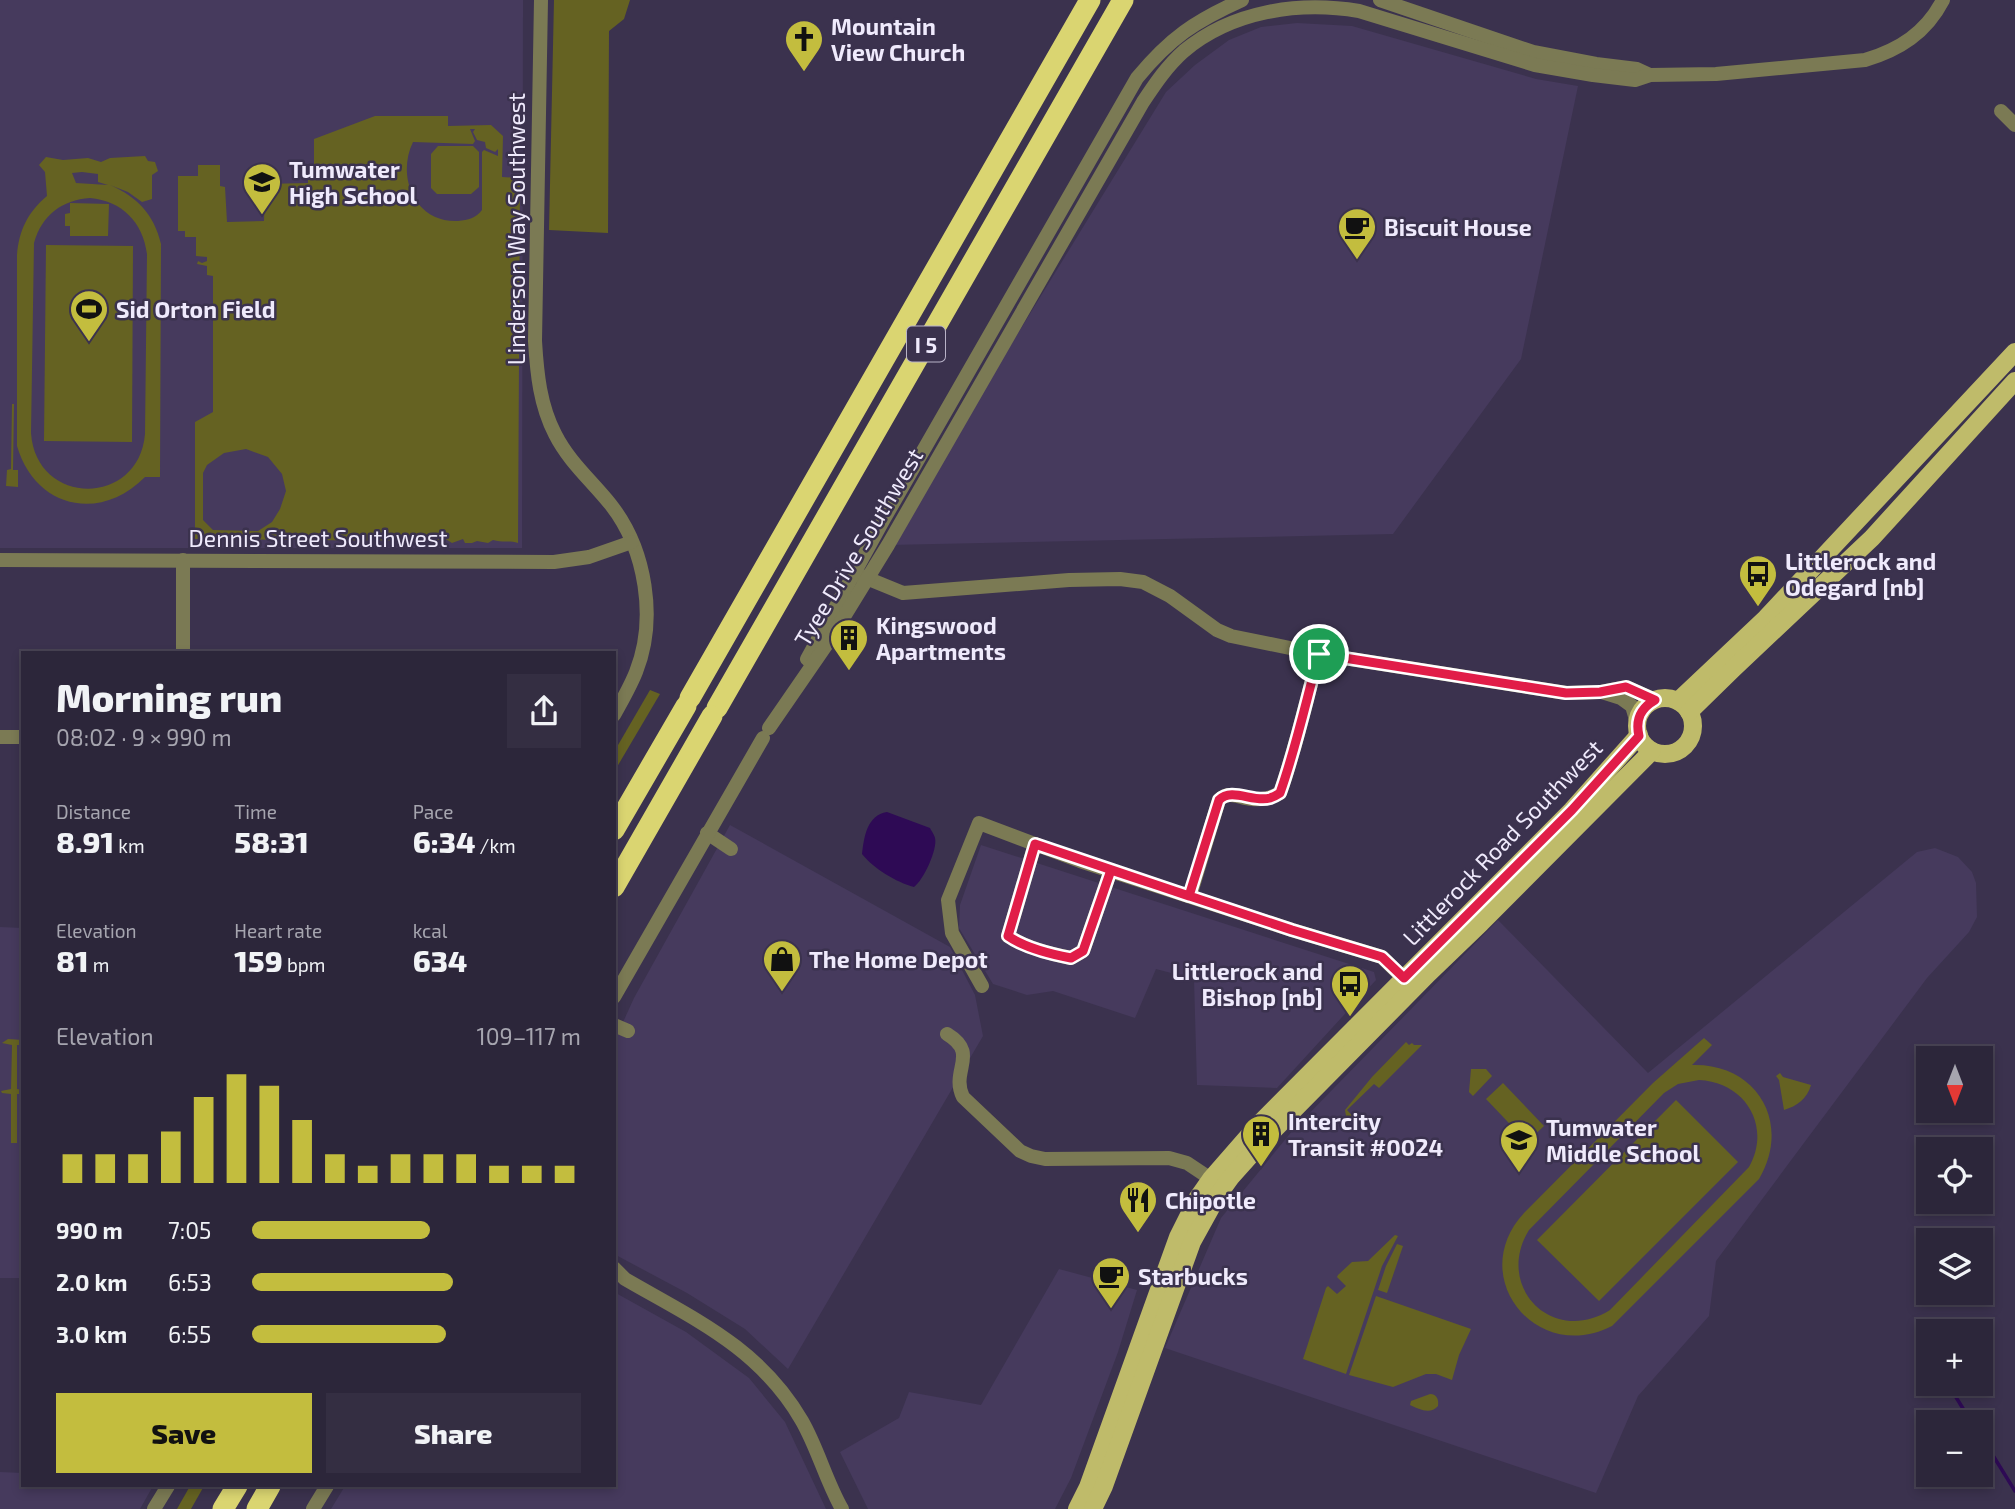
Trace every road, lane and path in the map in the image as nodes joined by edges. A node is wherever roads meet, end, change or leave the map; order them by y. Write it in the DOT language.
graph roads {
  1 [pos="541,0"];
  2 [pos="1075,0"];
  3 [pos="1090,0"];
  4 [pos="1123,0"];
  5 [pos="1242,0"];
  6 [pos="1380,0"];
  7 [pos="1943,0"];
  8 [pos="1650,75"];
  9 [pos="2001,111"];
  10 [pos="2015,125"];
  11 [pos="955,234"];
  12 [pos="2015,352"];
  13 [pos="2015,381"];
  14 [pos="632,542"];
  15 [pos="0,560"];
  16 [pos="183,560"];
  17 [pos="861,576"];
  18 [pos="183,651"];
  19 [pos="1319,654"];
  20 [pos="1600,692"];
  21 [pos="1655,700"];
  22 [pos="1684,707"];
  23 [pos="616,711"];
  24 [pos="1638,729"];
  25 [pos="0,737"];
  26 [pos="21,737"];
  27 [pos="763,738"];
  28 [pos="1652,751"];
  29 [pos="616,827"];
  30 [pos="707,833"];
  31 [pos="1035,844"];
  32 [pos="730,849"];
  33 [pos="1111,870"];
  34 [pos="616,884"];
  35 [pos="1189,896"];
  36 [pos="1404,978"];
  37 [pos="982,986"];
  38 [pos="616,993"];
  39 [pos="947,1034"];
  40 [pos="1211,1179"];
  41 [pos="618,1274"];
  42 [pos="167,1487"];
  43 [pos="236,1487"];
  44 [pos="270,1487"];
  45 [pos="326,1487"];
  46 [pos="154,1509"];
  47 [pos="223,1509"];
  48 [pos="257,1509"];
  49 [pos="313,1509"];
  50 [pos="842,1509"];
  51 [pos="1077,1509"];
  52 [pos="1094,1509"];
  1 -- 14 [label="street, Linderson Way Southwest"];
  2 -- 11 [label="highway"];
  3 -- 11 [label="highway, I 5"];
  4 -- 34 [label="highway, I 5"];
  5 -- 17 [label="street, Tyee Drive Southwest"];
  6 -- 8 [label="street, Tyee Drive Southwest"];
  7 -- 8 [label="street, Tyee Drive Southwest"];
  8 -- 17 [label="street, Tyee Drive Southwest"];
  9 -- 10 [label="street"];
  11 -- 29 [label="highway, I 5"];
  12 -- 22 [label="main road"];
  13 -- 22 [label="main road"];
  14 -- 16 [label="street, Dennis Street Southwest"];
  14 -- 23 [label="street, Linderson Way Southwest"];
  15 -- 16 [label="street, Dennis Street Southwest"];
  16 -- 18 [label="street"];
  17 -- 17 [label="street, Tyee Drive Southwest"];
  17 -- 19 [label="street"];
  19 -- 20 [label="street"];
  19 -- 35 [label="street"];
  20 -- 21 [label="street"];
  20 -- 24 [label="street"];
  21 -- 22 [label="main road"];
  21 -- 24 [label="main road, Littlerock Road Southwest"];
  22 -- 28 [label="main road"];
  24 -- 28 [label="main road"];
  24 -- 36 [label="main road, Littlerock Road Southwest"];
  25 -- 26 [label="street"];
  27 -- 30 [label="street"];
  28 -- 52 [label="main road, Littlerock Road Southwest"];
  30 -- 32 [label="street"];
  30 -- 38 [label="street"];
  31 -- 33 [label="street"];
  31 -- 33 [label="street"];
  31 -- 37 [label="street"];
  33 -- 35 [label="street"];
  35 -- 36 [label="street"];
  36 -- 40 [label="main road, Littlerock Road Southwest"];
  39 -- 40 [label="street"];
  40 -- 51 [label="main road, Littlerock Road Southwest"];
  41 -- 50 [label="street"];
  42 -- 46 [label="street"];
  43 -- 47 [label="highway"];
  44 -- 48 [label="highway"];
  45 -- 49 [label="street"];
}
